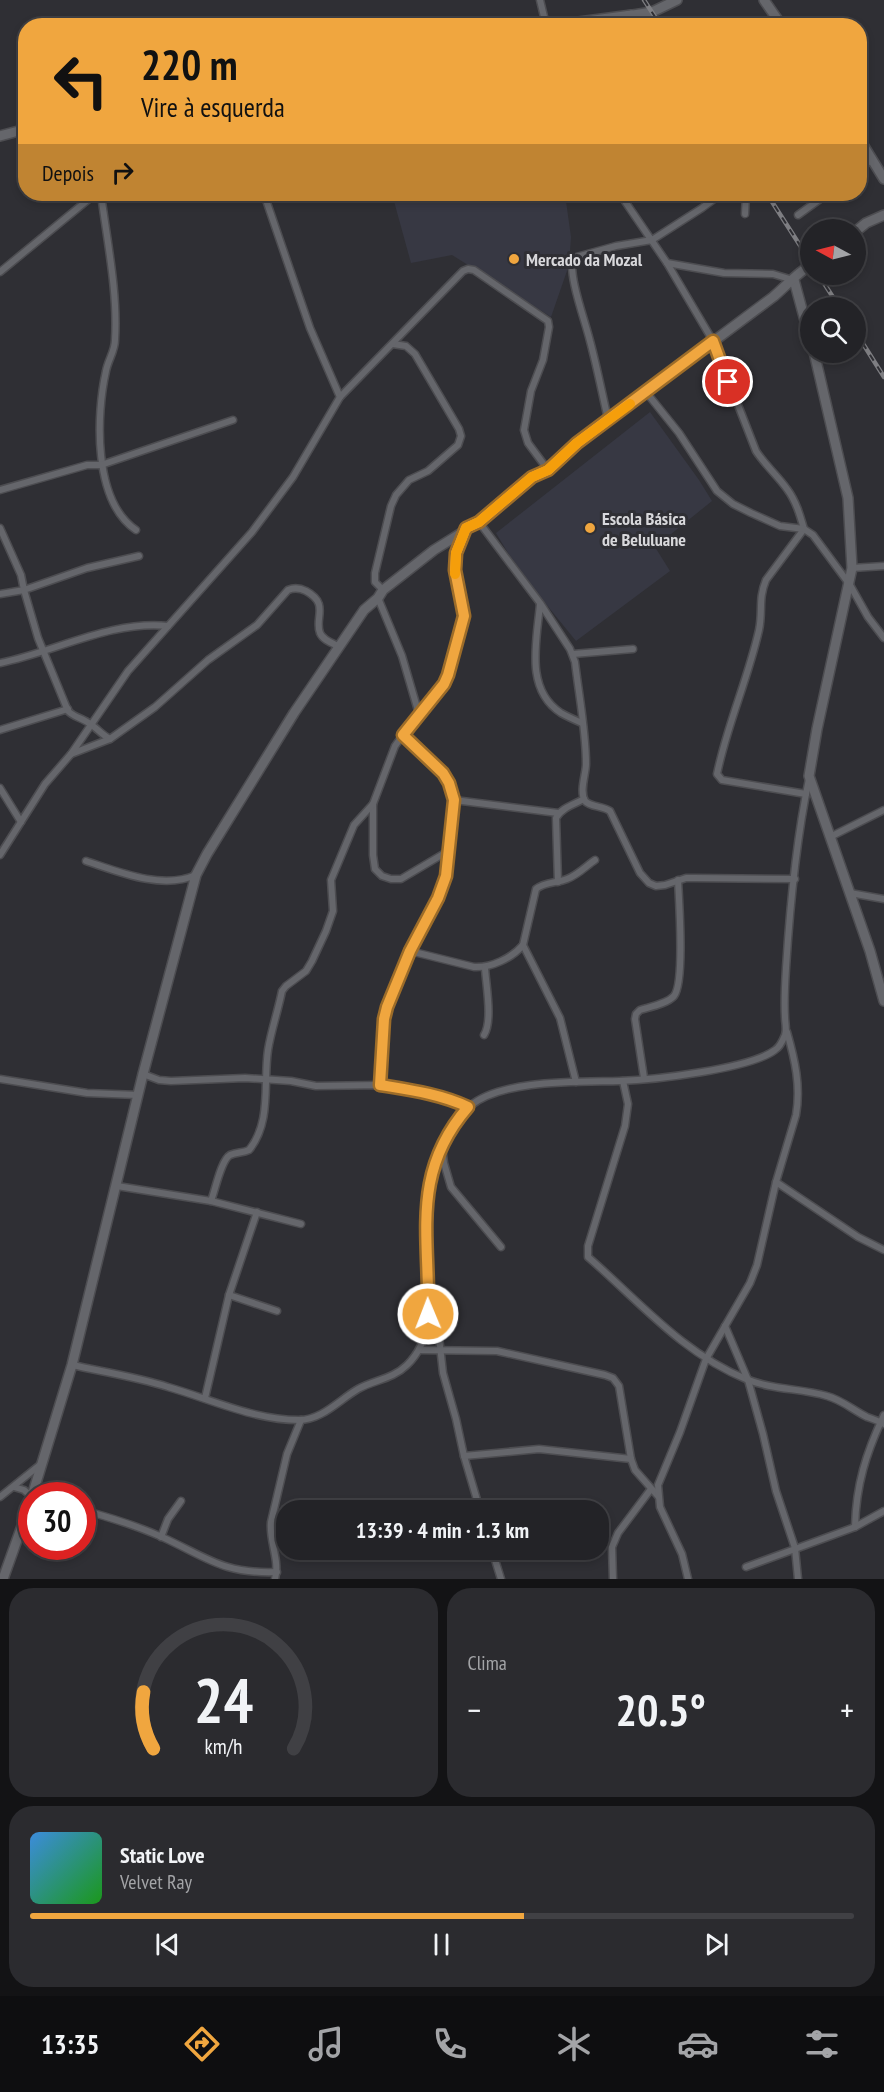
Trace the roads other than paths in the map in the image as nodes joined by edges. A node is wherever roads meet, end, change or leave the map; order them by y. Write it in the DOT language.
graph roads {
  1 [pos="540,0"];
  2 [pos="677,0"];
  3 [pos="764,0"];
  4 [pos="546,18"];
  5 [pos="607,18"];
  6 [pos="776,18"];
  7 [pos="18,131"];
  8 [pos="0,136"];
  9 [pos="867,151"];
  10 [pos="872,159"];
  11 [pos="867,163"];
  12 [pos="884,179"];
  13 [pos="86,201"];
  14 [pos="102,201"];
  15 [pos="266,201"];
  16 [pos="625,201"];
  17 [pos="712,201"];
  18 [pos="746,201"];
  19 [pos="817,201"];
  20 [pos="745,214"];
  21 [pos="798,215"];
  22 [pos="884,215"];
  23 [pos="866,223"];
  24 [pos="652,240"];
  25 [pos="667,263"];
  26 [pos="0,272"];
  27 [pos="800,272"];
  28 [pos="794,280"];
  29 [pos="800,302"];
  30 [pos="713,341"];
  31 [pos="392,345"];
  32 [pos="817,363"];
  33 [pos="646,392"];
  34 [pos="340,397"];
  35 [pos="608,419"];
  36 [pos="233,420"];
  37 [pos="101,465"];
  38 [pos="548,470"];
  39 [pos="0,490"];
  40 [pos="479,522"];
  41 [pos="0,528"];
  42 [pos="466,528"];
  43 [pos="804,529"];
  44 [pos="136,530"];
  45 [pos="139,556"];
  46 [pos="884,566"];
  47 [pos="852,568"];
  48 [pos="850,585"];
  49 [pos="24,590"];
  50 [pos="0,594"];
  51 [pos="380,594"];
  52 [pos="540,603"];
  53 [pos="168,626"];
  54 [pos="884,638"];
  55 [pos="339,646"];
  56 [pos="633,649"];
  57 [pos="44,650"];
  58 [pos="573,654"];
  59 [pos="0,663"];
  60 [pos="68,709"];
  61 [pos="419,714"];
  62 [pos="582,723"];
  63 [pos="91,724"];
  64 [pos="0,730"];
  65 [pos="403,735"];
  66 [pos="110,739"];
  67 [pos="71,754"];
  68 [pos="809,776"];
  69 [pos="0,788"];
  70 [pos="806,794"];
  71 [pos="584,799"];
  72 [pos="454,800"];
  73 [pos="373,804"];
  74 [pos="884,810"];
  75 [pos="558,813"];
  76 [pos="21,822"];
  77 [pos="830,837"];
  78 [pos="450,850"];
  79 [pos="0,855"];
  80 [pos="595,860"];
  81 [pos="86,861"];
  82 [pos="196,875"];
  83 [pos="795,879"];
  84 [pos="678,880"];
  85 [pos="558,882"];
  86 [pos="850,893"];
  87 [pos="884,898"];
  88 [pos="523,945"];
  89 [pos="410,951"];
  90 [pos="485,968"];
  91 [pos="884,1001"];
  92 [pos="786,1032"];
  93 [pos="484,1035"];
  94 [pos="143,1074"];
  95 [pos="644,1078"];
  96 [pos="0,1079"];
  97 [pos="264,1080"];
  98 [pos="622,1081"];
  99 [pos="576,1082"];
  100 [pos="380,1085"];
  101 [pos="138,1095"];
  102 [pos="468,1107"];
  103 [pos="442,1147"];
  104 [pos="437,1160"];
  105 [pos="444,1163"];
  106 [pos="776,1182"];
  107 [pos="117,1186"];
  108 [pos="211,1202"];
  109 [pos="257,1212"];
  110 [pos="301,1224"];
  111 [pos="501,1247"];
  112 [pos="884,1250"];
  113 [pos="229,1295"];
  114 [pos="429,1298"];
  115 [pos="277,1311"];
  116 [pos="725,1326"];
  117 [pos="419,1350"];
  118 [pos="439,1350"];
  119 [pos="706,1359"];
  120 [pos="72,1365"];
  121 [pos="748,1380"];
  122 [pos="205,1398"];
  123 [pos="301,1420"];
  124 [pos="883,1420"];
  125 [pos="464,1456"];
  126 [pos="631,1459"];
  127 [pos="41,1464"];
  128 [pos="36,1482"];
  129 [pos="14,1487"];
  130 [pos="18,1488"];
  131 [pos="651,1489"];
  132 [pos="658,1496"];
  133 [pos="0,1497"];
  134 [pos="477,1500"];
  135 [pos="181,1501"];
  136 [pos="884,1511"];
  137 [pos="96,1515"];
  138 [pos="855,1527"];
  139 [pos="161,1537"];
  140 [pos="18,1541"];
  141 [pos="795,1548"];
  142 [pos="495,1560"];
  143 [pos="746,1567"];
  144 [pos="276,1576"];
  145 [pos="6,1578"];
  146 [pos="501,1579"];
  147 [pos="613,1579"];
  148 [pos="688,1579"];
  149 [pos="798,1579"];
  1 -- 4 [label="street"];
  2 -- 5 [label="street"];
  3 -- 6 [label="street"];
  7 -- 8 [label="street"];
  9 -- 10 [label="street"];
  10 -- 11 [label="street"];
  10 -- 12 [label="street"];
  13 -- 26 [label="street"];
  14 -- 37 [label="street"];
  15 -- 34 [label="street"];
  16 -- 24 [label="street"];
  17 -- 24 [label="street"];
  18 -- 20 [label="street"];
  19 -- 21 [label="street"];
  22 -- 23 [label="street"];
  24 -- 25 [label="street"];
  24 -- 35 [label="street"];
  25 -- 28 [label="street"];
  25 -- 30 [label="street"];
  27 -- 28 [label="street"];
  28 -- 29 [label="street"];
  28 -- 30 [label="street"];
  30 -- 33 [label="street"];
  30 -- 43 [label="street"];
  31 -- 34 [label="street"];
  31 -- 38 [label="street"];
  31 -- 51 [label="street"];
  32 -- 47 [label="street"];
  33 -- 35 [label="street"];
  33 -- 43 [label="street"];
  34 -- 53 [label="street"];
  35 -- 38 [label="street"];
  36 -- 37 [label="street"];
  37 -- 39 [label="street"];
  37 -- 44 [label="street"];
  38 -- 40 [label="street"];
  40 -- 42 [label="street"];
  40 -- 52 [label="street"];
  41 -- 49 [label="street"];
  42 -- 51 [label="street"];
  42 -- 61 [label="street"];
  43 -- 48 [label="street"];
  43 -- 70 [label="street"];
  45 -- 49 [label="street"];
  46 -- 47 [label="street"];
  47 -- 48 [label="street"];
  48 -- 54 [label="street"];
  48 -- 68 [label="street"];
  49 -- 50 [label="street"];
  49 -- 57 [label="street"];
  51 -- 55 [label="street"];
  51 -- 61 [label="street"];
  52 -- 58 [label="street"];
  52 -- 62 [label="street"];
  53 -- 57 [label="street"];
  53 -- 63 [label="street"];
  55 -- 66 [label="street"];
  55 -- 82 [label="street"];
  56 -- 58 [label="street"];
  57 -- 59 [label="street"];
  57 -- 60 [label="street"];
  58 -- 62 [label="street"];
  60 -- 63 [label="street"];
  60 -- 64 [label="street"];
  61 -- 65 [label="street"];
  62 -- 71 [label="street"];
  63 -- 66 [label="street"];
  63 -- 67 [label="street"];
  65 -- 72 [label="street"];
  65 -- 73 [label="street"];
  66 -- 67 [label="street"];
  67 -- 76 [label="street"];
  68 -- 70 [label="street"];
  68 -- 77 [label="street"];
  69 -- 76 [label="street"];
  70 -- 83 [label="street"];
  71 -- 75 [label="street"];
  71 -- 84 [label="street"];
  72 -- 75 [label="street"];
  72 -- 78 [label="street"];
  73 -- 78 [label="street"];
  73 -- 97 [label="street"];
  74 -- 77 [label="street"];
  75 -- 85 [label="street"];
  76 -- 79 [label="street"];
  77 -- 86 [label="street"];
  78 -- 89 [label="street"];
  80 -- 85 [label="street"];
  81 -- 82 [label="street"];
  82 -- 94 [label="street"];
  83 -- 84 [label="street"];
  83 -- 92 [label="street"];
  84 -- 95 [label="street"];
  85 -- 88 [label="street"];
  86 -- 87 [label="street"];
  86 -- 91 [label="street"];
  88 -- 90 [label="street"];
  88 -- 99 [label="street"];
  89 -- 90 [label="street"];
  89 -- 100 [label="street"];
  90 -- 93 [label="street"];
  92 -- 95 [label="street"];
  92 -- 106 [label="street"];
  94 -- 97 [label="street"];
  94 -- 101 [label="street"];
  95 -- 98 [label="street"];
  96 -- 101 [label="street"];
  97 -- 100 [label="street"];
  97 -- 108 [label="street"];
  98 -- 99 [label="street"];
  98 -- 119 [label="street"];
  99 -- 102 [label="street"];
  100 -- 102 [label="street"];
  101 -- 107 [label="street"];
  102 -- 103 [label="street"];
  103 -- 104 [label="street"];
  103 -- 105 [label="street"];
  104 -- 105 [label="street"];
  104 -- 114 [label="street"];
  105 -- 111 [label="street"];
  106 -- 112 [label="street"];
  106 -- 116 [label="street"];
  107 -- 108 [label="street"];
  107 -- 120 [label="street"];
  108 -- 109 [label="street"];
  109 -- 110 [label="street"];
  109 -- 113 [label="street"];
  113 -- 115 [label="street"];
  113 -- 122 [label="street"];
  114 -- 117 [label="street"];
  114 -- 118 [label="street"];
  116 -- 119 [label="street"];
  116 -- 121 [label="street"];
  117 -- 118 [label="street"];
  117 -- 123 [label="street"];
  118 -- 125 [label="street"];
  118 -- 126 [label="street"];
  119 -- 121 [label="street"];
  119 -- 132 [label="street"];
  120 -- 122 [label="street"];
  120 -- 127 [label="street"];
  121 -- 124 [label="street"];
  121 -- 141 [label="street"];
  122 -- 123 [label="street"];
  123 -- 144 [label="street"];
  124 -- 138 [label="street"];
  125 -- 126 [label="street"];
  125 -- 134 [label="street"];
  126 -- 131 [label="street"];
  127 -- 128 [label="street"];
  127 -- 129 [label="street"];
  129 -- 130 [label="street"];
  129 -- 133 [label="street"];
  131 -- 132 [label="street"];
  131 -- 147 [label="street"];
  132 -- 148 [label="street"];
  135 -- 139 [label="street"];
  136 -- 138 [label="street"];
  137 -- 139 [label="street"];
  138 -- 141 [label="street"];
  139 -- 144 [label="street"];
  140 -- 145 [label="street"];
  141 -- 143 [label="street"];
  141 -- 149 [label="street"];
  142 -- 146 [label="street"];
}
